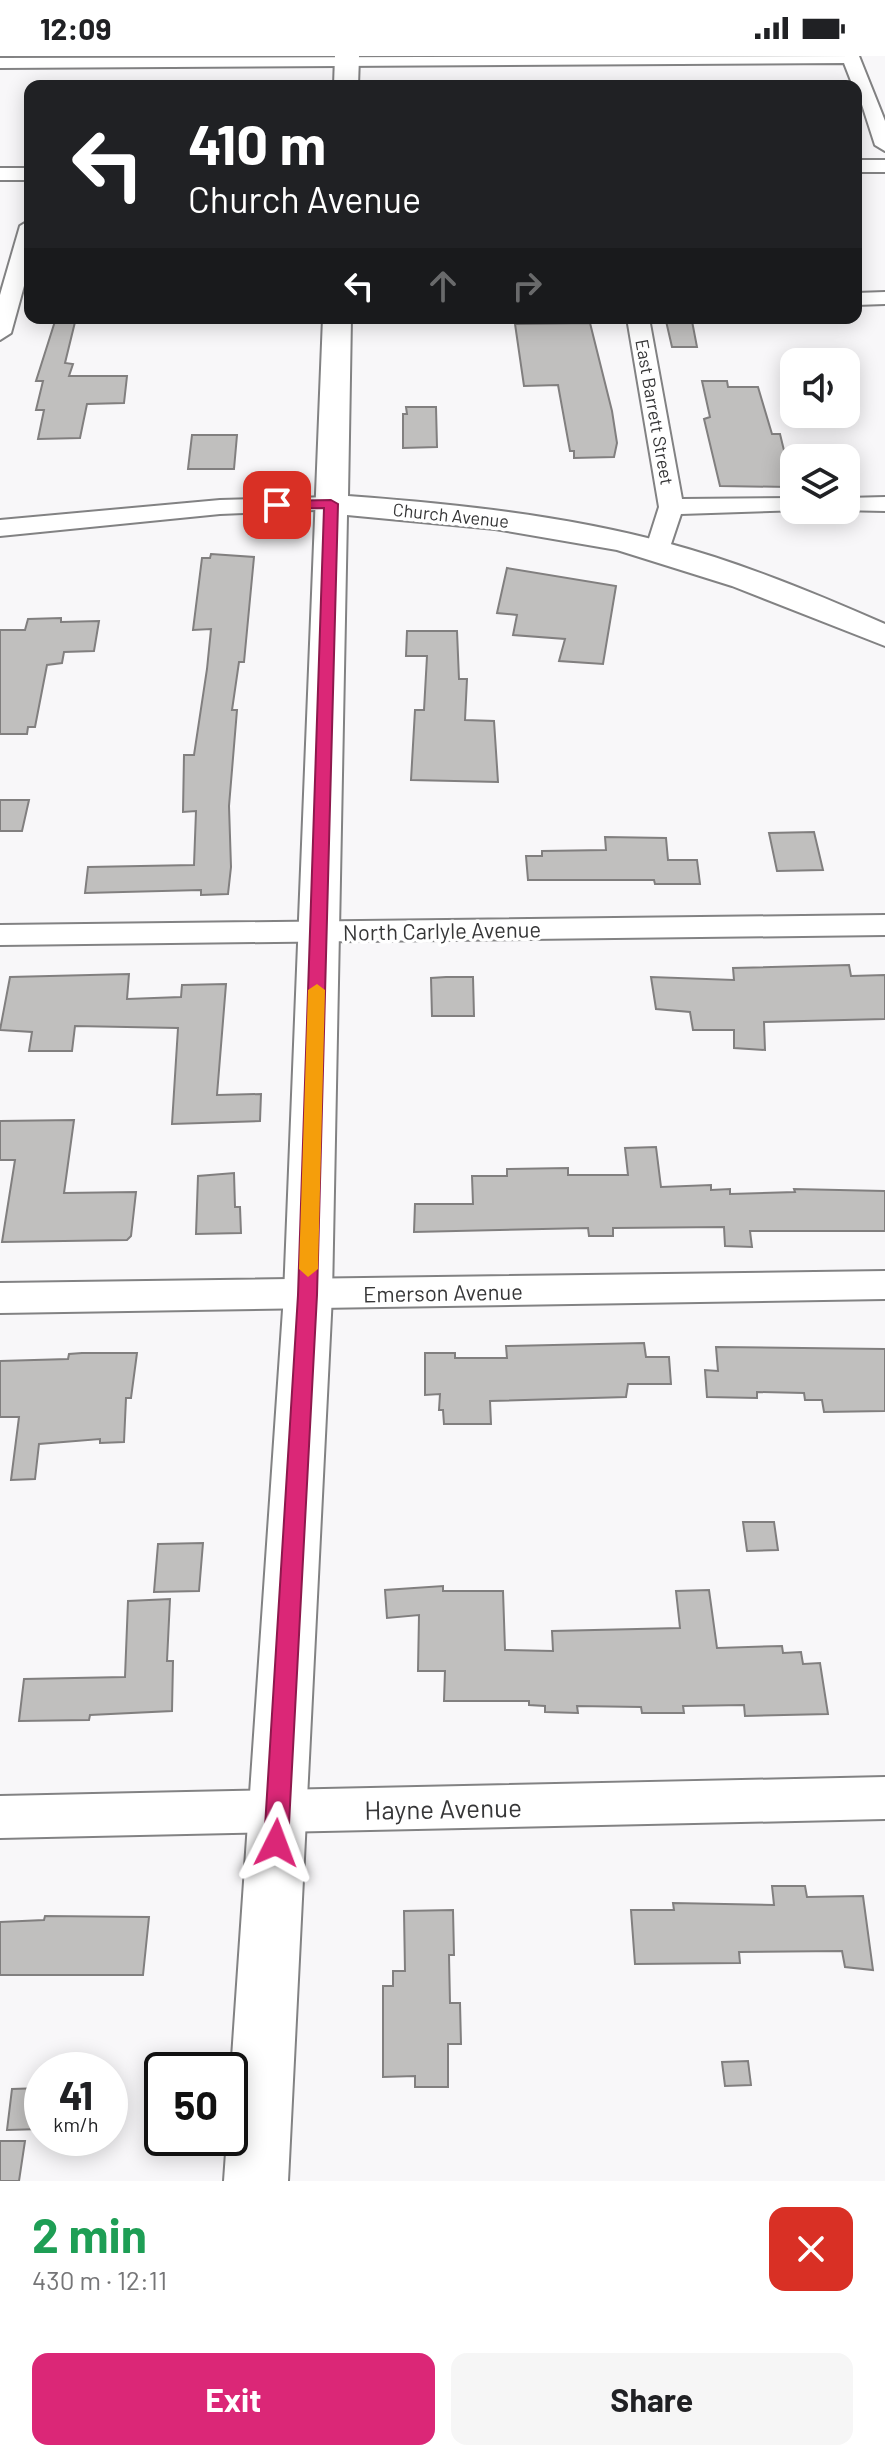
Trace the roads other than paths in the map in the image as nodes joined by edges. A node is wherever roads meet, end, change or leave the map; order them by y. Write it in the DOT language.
graph roads {
  1 [pos="851,57"];
  2 [pos="347,58"];
  3 [pos="73,60"];
  4 [pos="0,63"];
  5 [pos="593,63"];
  6 [pos="68,80"];
  7 [pos="346,80"];
  8 [pos="860,80"];
  9 [pos="862,85"];
  10 [pos="885,145"];
  11 [pos="862,166"];
  12 [pos="885,166"];
  13 [pos="0,174"];
  14 [pos="24,174"];
  15 [pos="24,244"];
  16 [pos="885,298"];
  17 [pos="862,299"];
  18 [pos="3,308"];
  19 [pos="24,308"];
  20 [pos="337,324"];
  21 [pos="639,324"];
  22 [pos="0,333"];
  23 [pos="331,504"];
  24 [pos="885,504"];
  25 [pos="780,505"];
  26 [pos="860,505"];
  27 [pos="671,507"];
  28 [pos="0,528"];
  29 [pos="658,551"];
  30 [pos="885,636"];
  31 [pos="885,925"];
  32 [pos="318,931"];
  33 [pos="0,935"];
  34 [pos="885,1285"];
  35 [pos="308,1295"];
  36 [pos="0,1298"];
  37 [pos="885,1798"];
  38 [pos="277,1812"];
  39 [pos="0,1817"];
  40 [pos="256,2181"];
  1 -- 5 [label="street"];
  1 -- 8 [label="street"];
  2 -- 3 [label="street"];
  2 -- 5 [label="street"];
  2 -- 7 [label="main road"];
  3 -- 4 [label="street"];
  3 -- 6 [label="street"];
  9 -- 10 [label="street"];
  11 -- 12 [label="street"];
  13 -- 14 [label="street"];
  15 -- 18 [label="street"];
  16 -- 17 [label="street"];
  18 -- 19 [label="street"];
  18 -- 22 [label="street"];
  20 -- 23 [label="main road"];
  21 -- 27 [label="street, East Barrett Street"];
  23 -- 28 [label="street, Church Avenue"];
  23 -- 29 [label="main road, Church Avenue"];
  23 -- 32 [label="main road"];
  24 -- 26 [label="street"];
  25 -- 27 [label="street"];
  27 -- 29 [label="street"];
  29 -- 30 [label="main road, Church Avenue"];
  31 -- 32 [label="street, North Carlyle Avenue"];
  32 -- 33 [label="street, North Carlyle Avenue"];
  32 -- 35 [label="main road"];
  34 -- 35 [label="street, Emerson Avenue"];
  35 -- 36 [label="street, Emerson Avenue"];
  35 -- 38 [label="main road"];
  37 -- 38 [label="street, Hayne Avenue"];
  38 -- 39 [label="street, Hayne Avenue"];
  38 -- 40 [label="main road"];
}
